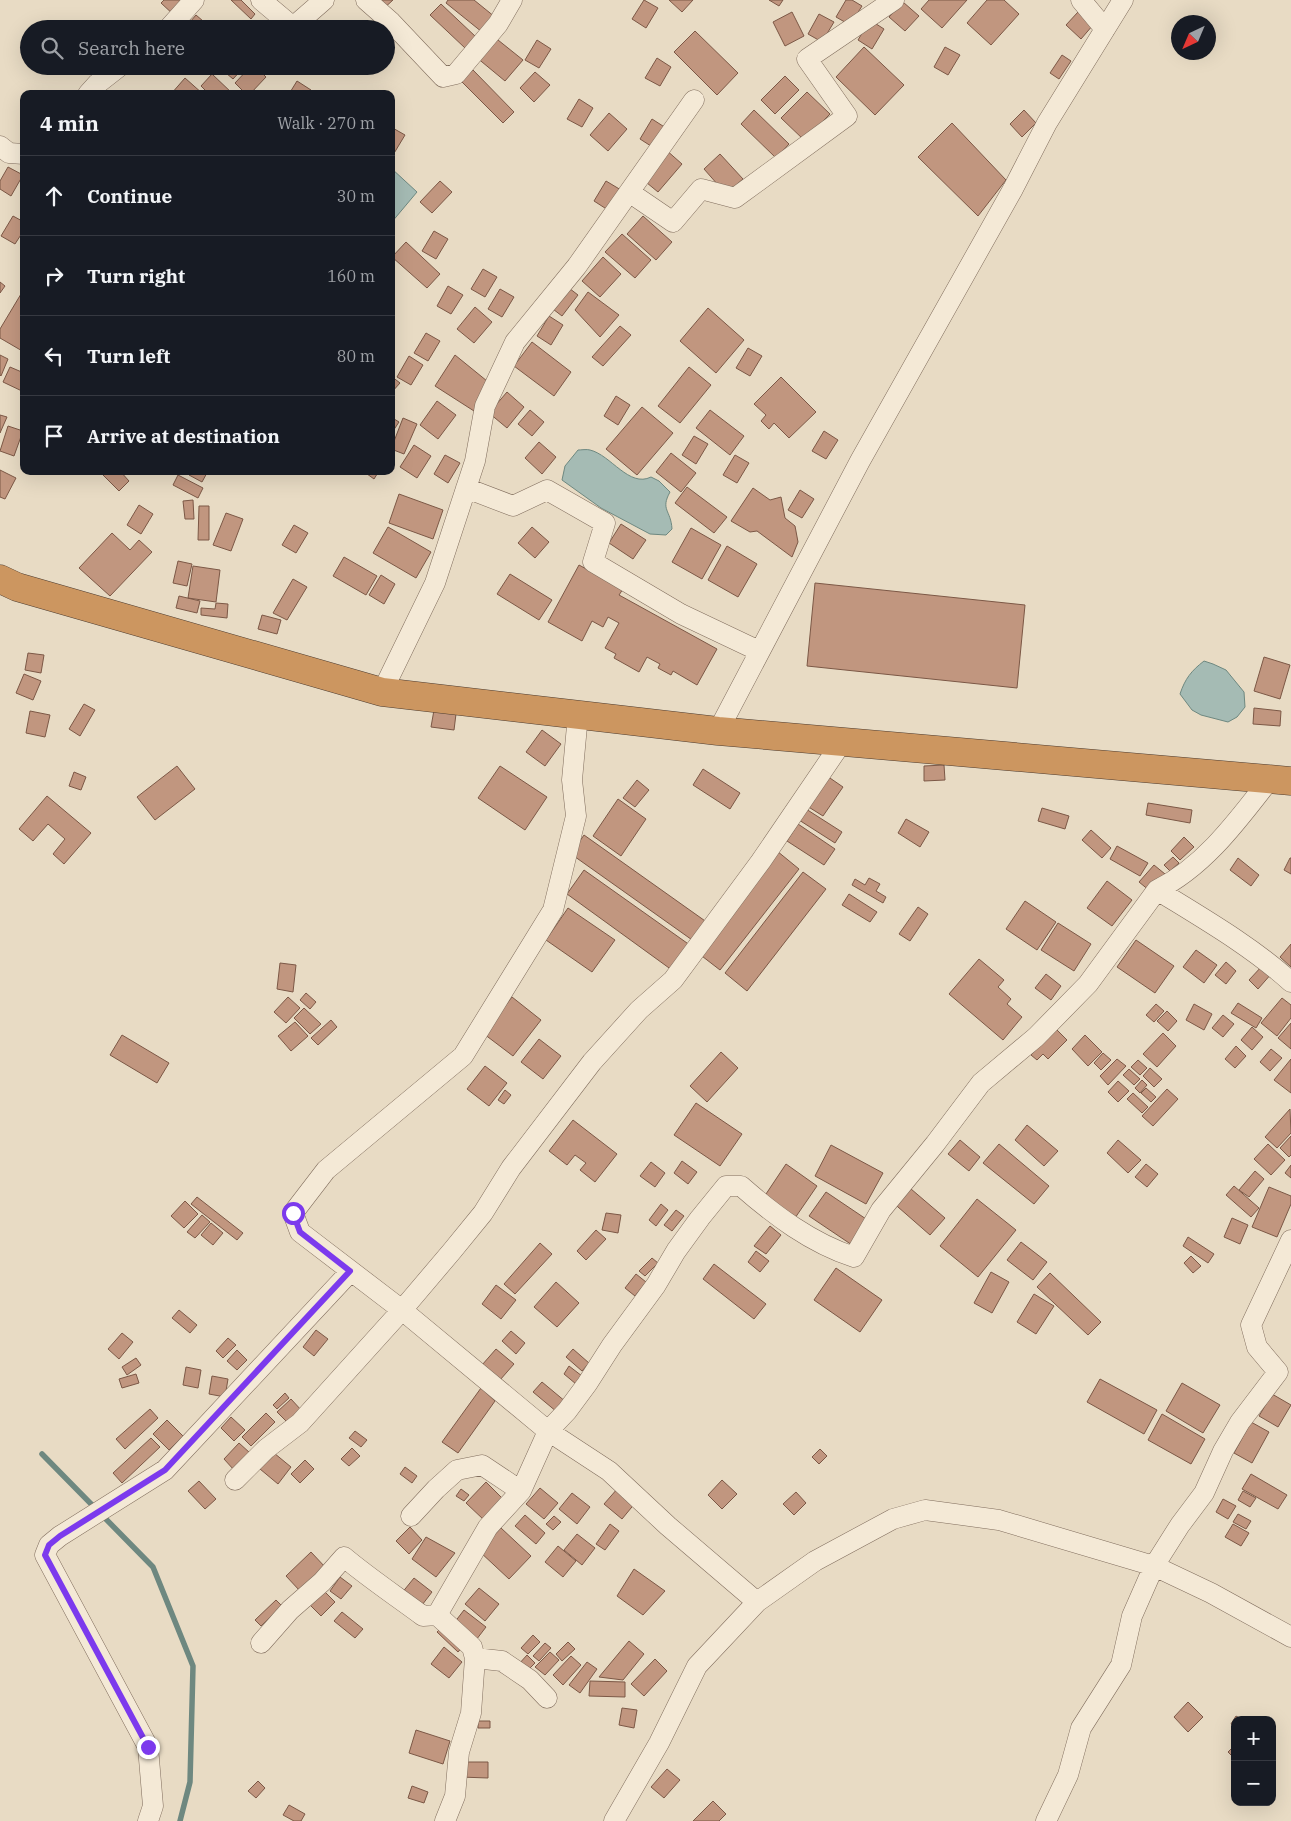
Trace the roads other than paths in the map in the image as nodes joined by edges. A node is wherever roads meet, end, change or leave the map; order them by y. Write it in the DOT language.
graph roads {
  1 [pos="194,0"];
  2 [pos="261,0"];
  3 [pos="324,0"];
  4 [pos="366,0"];
  5 [pos="512,0"];
  6 [pos="894,0"];
  7 [pos="1082,0"];
  8 [pos="1123,0"];
  9 [pos="176,20"];
  10 [pos="285,20"];
  11 [pos="301,20"];
  12 [pos="388,20"];
  13 [pos="395,27"];
  14 [pos="1105,29"];
  15 [pos="108,75"];
  16 [pos="92,90"];
  17 [pos="694,100"];
  18 [pos="0,146"];
  19 [pos="20,154"];
  20 [pos="629,192"];
  21 [pos="466,488"];
  22 [pos="0,579"];
  23 [pos="760,651"];
  24 [pos="382,692"];
  25 [pos="578,715"];
  26 [pos="718,731"];
  27 [pos="842,742"];
  28 [pos="1280,780"];
  29 [pos="1157,890"];
  30 [pos="1291,982"];
  31 [pos="1291,1240"];
  32 [pos="350,1271"];
  33 [pos="402,1310"];
  34 [pos="548,1431"];
  35 [pos="234,1480"];
  36 [pos="521,1491"];
  37 [pos="411,1516"];
  38 [pos="1154,1566"];
  39 [pos="757,1602"];
  40 [pos="437,1615"];
  41 [pos="1291,1637"];
  42 [pos="260,1643"];
  43 [pos="475,1658"];
  44 [pos="547,1698"];
  45 [pos="148,1821"];
  46 [pos="445,1821"];
  47 [pos="614,1821"];
  48 [pos="1046,1821"];
  1 -- 9 [label="street"];
  2 -- 10 [label="street"];
  3 -- 11 [label="street"];
  4 -- 12 [label="street"];
  5 -- 13 [label="street"];
  6 -- 20 [label="street"];
  7 -- 14 [label="street"];
  8 -- 14 [label="street"];
  14 -- 23 [label="street"];
  15 -- 16 [label="street"];
  17 -- 20 [label="street"];
  18 -- 19 [label="street"];
  20 -- 21 [label="street"];
  21 -- 23 [label="street"];
  21 -- 24 [label="street"];
  22 -- 24 [label="highway"];
  23 -- 26 [label="street"];
  24 -- 25 [label="highway"];
  25 -- 26 [label="highway"];
  25 -- 32 [label="street"];
  26 -- 27 [label="highway"];
  27 -- 28 [label="highway"];
  27 -- 33 [label="street"];
  28 -- 29 [label="street"];
  29 -- 30 [label="street"];
  29 -- 34 [label="street"];
  31 -- 38 [label="street"];
  32 -- 33 [label="street"];
  32 -- 45 [label="street"];
  33 -- 34 [label="street"];
  33 -- 35 [label="street"];
  34 -- 36 [label="street"];
  34 -- 39 [label="street"];
  36 -- 37 [label="street"];
  36 -- 40 [label="street"];
  38 -- 39 [label="street"];
  38 -- 41 [label="street"];
  38 -- 48 [label="street"];
  39 -- 47 [label="street"];
  40 -- 42 [label="street"];
  40 -- 43 [label="street"];
  43 -- 44 [label="street"];
  43 -- 46 [label="street"];
}
